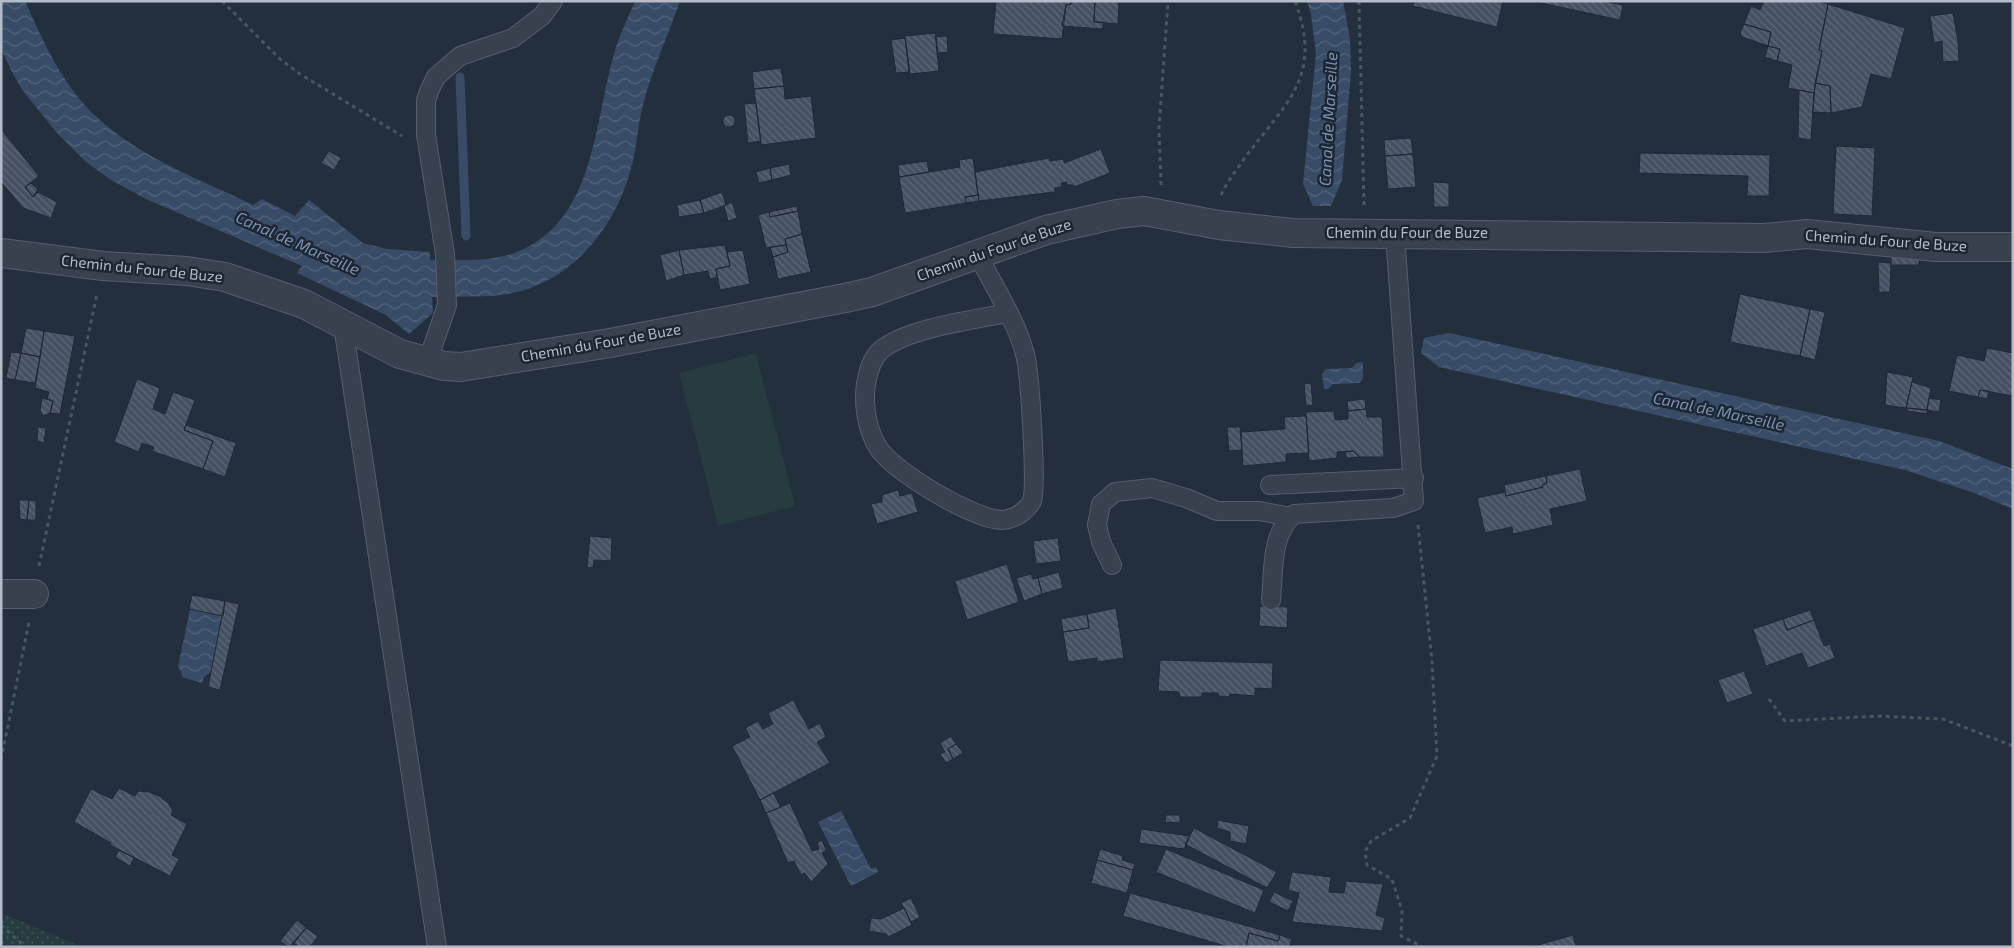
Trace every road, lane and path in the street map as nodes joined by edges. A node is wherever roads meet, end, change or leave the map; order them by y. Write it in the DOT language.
graph roads {
  1 [pos="222,1"];
  2 [pos="553,1"];
  3 [pos="1168,1"];
  4 [pos="1295,1"];
  5 [pos="1359,1"];
  6 [pos="428,151"];
  7 [pos="1162,214"];
  8 [pos="1210,223"];
  9 [pos="1364,234"];
  10 [pos="1395,234"];
  11 [pos="2013,247"];
  12 [pos="1,253"];
  13 [pos="978,255"];
  14 [pos="103,266"];
  15 [pos="1007,313"];
  16 [pos="343,325"];
  17 [pos="427,363"];
  18 [pos="1414,478"];
  19 [pos="1270,485"];
  20 [pos="1414,502"];
  21 [pos="1290,517"];
  22 [pos="1112,565"];
  23 [pos="1,594"];
  24 [pos="34,594"];
  25 [pos="1271,600"];
  26 [pos="1769,699"];
  27 [pos="2013,746"];
  28 [pos="1,760"];
  29 [pos="1,925"];
  30 [pos="25,947"];
  31 [pos="436,947"];
  32 [pos="1423,947"];
  1 -- 6 [label="path"];
  2 -- 6 [label="lane"];
  3 -- 7 [label="path"];
  4 -- 8 [label="path"];
  5 -- 9 [label="path"];
  6 -- 17 [label="lane"];
  7 -- 8 [label="street, Chemin du Four de Buze"];
  7 -- 13 [label="street, Chemin du Four de Buze"];
  8 -- 9 [label="street, Chemin du Four de Buze"];
  9 -- 10 [label="street, Chemin du Four de Buze"];
  10 -- 11 [label="street, Chemin du Four de Buze"];
  10 -- 18 [label="lane"];
  12 -- 14 [label="street, Chemin du Four de Buze"];
  13 -- 15 [label="lane"];
  13 -- 17 [label="street, Chemin du Four de Buze"];
  14 -- 16 [label="street, Chemin du Four de Buze"];
  14 -- 24 [label="path"];
  15 -- 15 [label="lane"];
  16 -- 17 [label="street, Chemin du Four de Buze"];
  16 -- 31 [label="lane"];
  18 -- 19 [label="lane"];
  18 -- 20 [label="lane"];
  20 -- 21 [label="lane"];
  20 -- 32 [label="path"];
  21 -- 22 [label="lane"];
  21 -- 25 [label="lane"];
  23 -- 24 [label="street"];
  24 -- 28 [label="path"];
  26 -- 27 [label="path"];
  29 -- 30 [label="path"];
}
